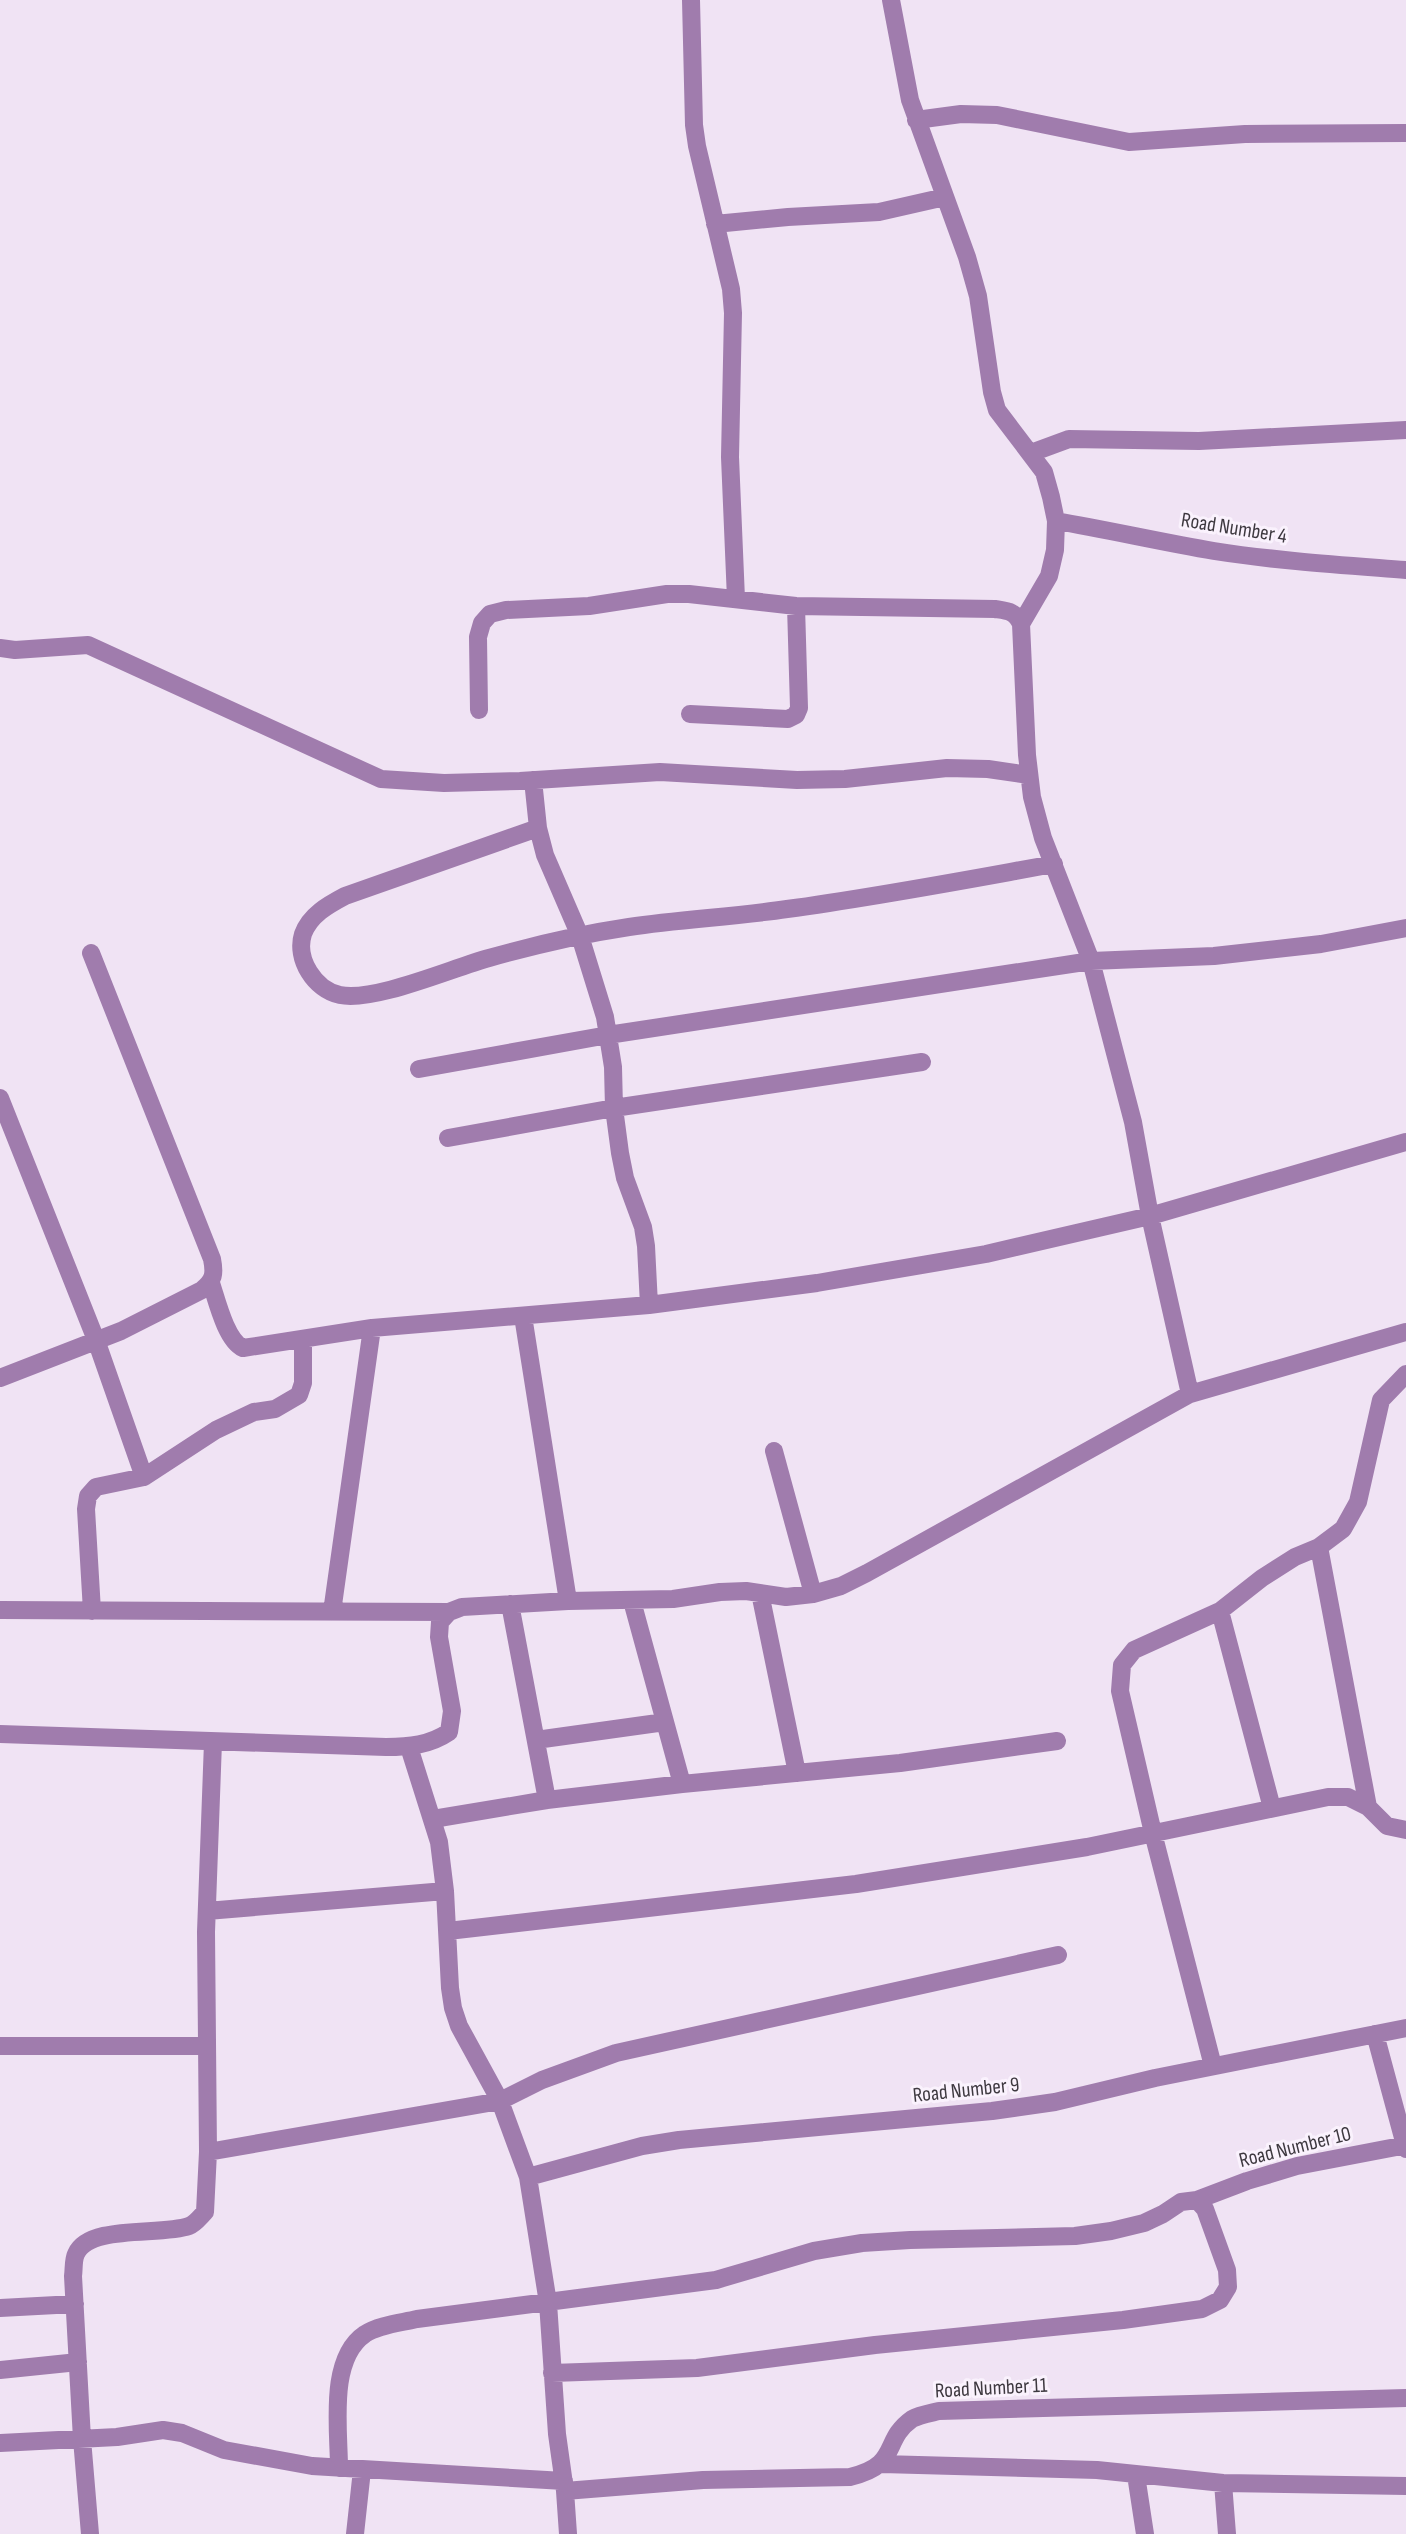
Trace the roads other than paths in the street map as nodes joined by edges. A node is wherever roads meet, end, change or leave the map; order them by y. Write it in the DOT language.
graph roads {
  1 [pos="691,0"];
  2 [pos="891,0"];
  3 [pos="916,120"];
  4 [pos="1406,133"];
  5 [pos="945,197"];
  6 [pos="715,224"];
  7 [pos="1406,430"];
  8 [pos="1031,453"];
  9 [pos="1056,522"];
  10 [pos="1406,570"];
  11 [pos="736,599"];
  12 [pos="796,606"];
  13 [pos="1021,624"];
  14 [pos="0,648"];
  15 [pos="479,710"];
  16 [pos="690,713"];
  17 [pos="1029,775"];
  18 [pos="533,780"];
  19 [pos="538,828"];
  20 [pos="1054,864"];
  21 [pos="1406,928"];
  22 [pos="580,936"];
  23 [pos="91,953"];
  24 [pos="1091,961"];
  25 [pos="608,1035"];
  26 [pos="922,1062"];
  27 [pos="419,1069"];
  28 [pos="0,1098"];
  29 [pos="614,1108"];
  30 [pos="448,1138"];
  31 [pos="1406,1142"];
  32 [pos="1150,1216"];
  33 [pos="211,1283"];
  34 [pos="649,1305"];
  35 [pos="523,1316"];
  36 [pos="372,1328"];
  37 [pos="1406,1332"];
  38 [pos="303,1339"];
  39 [pos="96,1340"];
  40 [pos="1406,1374"];
  41 [pos="0,1378"];
  42 [pos="1190,1394"];
  43 [pos="774,1451"];
  44 [pos="144,1477"];
  45 [pos="1319,1547"];
  46 [pos="760,1594"];
  47 [pos="813,1594"];
  48 [pos="568,1601"];
  49 [pos="632,1601"];
  50 [pos="510,1604"];
  51 [pos="0,1610"];
  52 [pos="92,1611"];
  53 [pos="1220,1611"];
  54 [pos="332,1612"];
  55 [pos="449,1612"];
  56 [pos="665,1722"];
  57 [pos="0,1734"];
  58 [pos="536,1740"];
  59 [pos="1057,1741"];
  60 [pos="213,1742"];
  61 [pos="409,1747"];
  62 [pos="797,1773"];
  63 [pos="682,1784"];
  64 [pos="547,1800"];
  65 [pos="1368,1807"];
  66 [pos="1272,1808"];
  67 [pos="433,1819"];
  68 [pos="1406,1830"];
  69 [pos="1153,1833"];
  70 [pos="445,1891"];
  71 [pos="207,1911"];
  72 [pos="448,1931"];
  73 [pos="1058,1955"];
  74 [pos="1406,2028"];
  75 [pos="1376,2034"];
  76 [pos="0,2046"];
  77 [pos="207,2046"];
  78 [pos="1213,2066"];
  79 [pos="500,2101"];
  80 [pos="1405,2146"];
  81 [pos="208,2152"];
  82 [pos="528,2177"];
  83 [pos="1196,2200"];
  84 [pos="548,2303"];
  85 [pos="75,2305"];
  86 [pos="0,2308"];
  87 [pos="78,2362"];
  88 [pos="0,2370"];
  89 [pos="552,2373"];
  90 [pos="1406,2398"];
  91 [pos="82,2439"];
  92 [pos="0,2443"];
  93 [pos="882,2464"];
  94 [pos="339,2468"];
  95 [pos="362,2470"];
  96 [pos="1136,2475"];
  97 [pos="1223,2483"];
  98 [pos="564,2486"];
  99 [pos="1406,2486"];
  100 [pos="90,2534"];
  101 [pos="355,2534"];
  102 [pos="568,2534"];
  103 [pos="1145,2534"];
  104 [pos="1227,2534"];
  1 -- 6 [label="street"];
  2 -- 3 [label="street"];
  3 -- 4 [label="street"];
  3 -- 5 [label="street"];
  5 -- 6 [label="street"];
  5 -- 8 [label="street"];
  6 -- 11 [label="street"];
  7 -- 8 [label="street"];
  8 -- 9 [label="street"];
  9 -- 10 [label="street, Road Number 4"];
  9 -- 13 [label="street"];
  11 -- 12 [label="street"];
  11 -- 15 [label="street"];
  12 -- 13 [label="street"];
  12 -- 16 [label="street"];
  13 -- 17 [label="street"];
  14 -- 18 [label="street"];
  17 -- 18 [label="street"];
  17 -- 20 [label="street"];
  18 -- 19 [label="street"];
  19 -- 22 [label="street"];
  19 -- 22 [label="street"];
  20 -- 22 [label="street"];
  20 -- 24 [label="street"];
  21 -- 24 [label="street"];
  22 -- 25 [label="street"];
  23 -- 33 [label="street"];
  24 -- 25 [label="street"];
  24 -- 32 [label="street"];
  25 -- 27 [label="street"];
  25 -- 29 [label="street"];
  26 -- 29 [label="street"];
  28 -- 39 [label="street"];
  29 -- 30 [label="street"];
  29 -- 34 [label="street"];
  31 -- 32 [label="street"];
  32 -- 34 [label="street"];
  32 -- 42 [label="street"];
  33 -- 38 [label="street"];
  33 -- 39 [label="street"];
  34 -- 35 [label="street"];
  35 -- 36 [label="street"];
  35 -- 48 [label="street"];
  36 -- 38 [label="street"];
  36 -- 54 [label="street"];
  37 -- 42 [label="street"];
  38 -- 44 [label="street"];
  39 -- 41 [label="street"];
  39 -- 44 [label="street"];
  40 -- 45 [label="street"];
  42 -- 47 [label="street"];
  43 -- 47 [label="street"];
  44 -- 52 [label="street"];
  45 -- 53 [label="street"];
  45 -- 65 [label="street"];
  46 -- 47 [label="street"];
  46 -- 49 [label="street"];
  46 -- 62 [label="street"];
  48 -- 49 [label="street"];
  48 -- 50 [label="street"];
  49 -- 56 [label="street"];
  50 -- 55 [label="street"];
  50 -- 58 [label="street"];
  51 -- 52 [label="street"];
  52 -- 54 [label="street"];
  53 -- 66 [label="street"];
  53 -- 69 [label="street"];
  54 -- 55 [label="street"];
  55 -- 61 [label="street"];
  56 -- 58 [label="street"];
  56 -- 63 [label="street"];
  57 -- 60 [label="street"];
  58 -- 64 [label="street"];
  59 -- 62 [label="street"];
  60 -- 61 [label="street"];
  60 -- 71 [label="street"];
  61 -- 67 [label="street"];
  62 -- 63 [label="street"];
  63 -- 64 [label="street"];
  64 -- 67 [label="street"];
  65 -- 66 [label="street"];
  65 -- 68 [label="street"];
  66 -- 69 [label="street"];
  67 -- 70 [label="street"];
  69 -- 72 [label="street"];
  69 -- 78 [label="street"];
  70 -- 71 [label="street"];
  70 -- 72 [label="street"];
  71 -- 77 [label="street"];
  72 -- 79 [label="street"];
  73 -- 79 [label="street"];
  74 -- 75 [label="street, Road Number 9"];
  75 -- 78 [label="street, Road Number 9"];
  75 -- 80 [label="street"];
  76 -- 77 [label="street"];
  77 -- 81 [label="street"];
  78 -- 82 [label="street, Road Number 9"];
  79 -- 81 [label="street"];
  79 -- 82 [label="street"];
  80 -- 83 [label="street, Road Number 10"];
  81 -- 85 [label="street"];
  82 -- 84 [label="street"];
  83 -- 84 [label="street, Road Number 10"];
  83 -- 89 [label="street"];
  84 -- 89 [label="street"];
  84 -- 94 [label="street, Road Number 10"];
  85 -- 86 [label="street"];
  85 -- 87 [label="street"];
  87 -- 88 [label="street"];
  87 -- 91 [label="street"];
  89 -- 98 [label="street"];
  90 -- 93 [label="street, Road Number 11"];
  91 -- 92 [label="street"];
  91 -- 94 [label="street"];
  91 -- 100 [label="street"];
  93 -- 96 [label="street"];
  93 -- 98 [label="street"];
  94 -- 95 [label="street"];
  95 -- 98 [label="street"];
  95 -- 101 [label="street"];
  96 -- 97 [label="street"];
  96 -- 103 [label="street"];
  97 -- 99 [label="street"];
  97 -- 104 [label="street"];
  98 -- 102 [label="street"];
}
